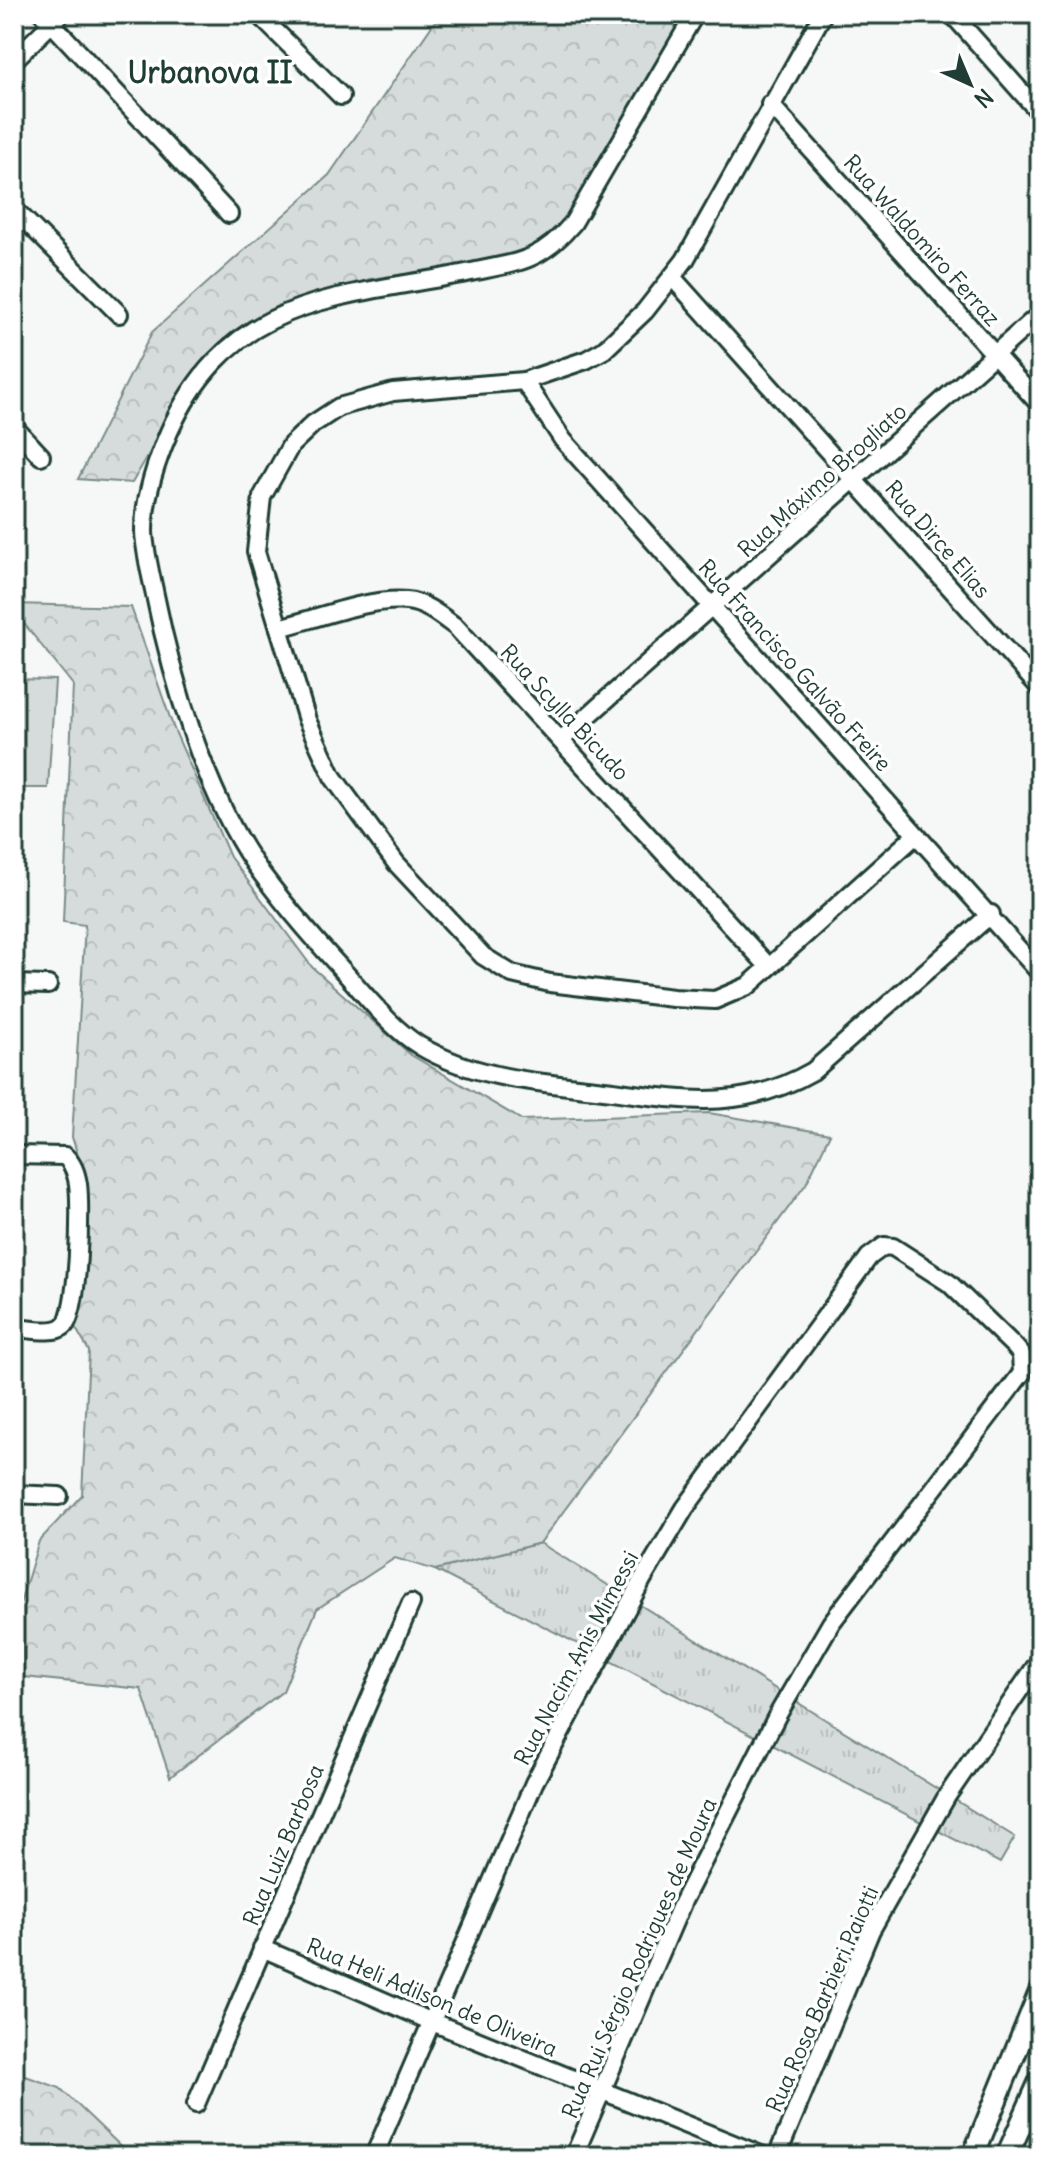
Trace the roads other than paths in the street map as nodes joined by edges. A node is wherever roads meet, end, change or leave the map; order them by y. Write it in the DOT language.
graph roads {
  1 [pos="258,14"];
  2 [pos="695,14"];
  3 [pos="823,14"];
  4 [pos="952,14"];
  5 [pos="52,17"];
  6 [pos="14,60"];
  7 [pos="341,96"];
  8 [pos="770,104"];
  9 [pos="1040,113"];
  10 [pos="14,209"];
  11 [pos="229,214"];
  12 [pos="673,278"];
  13 [pos="119,314"];
  14 [pos="1040,314"];
  15 [pos="995,354"];
  16 [pos="524,381"];
  17 [pos="1040,405"];
  18 [pos="14,427"];
  19 [pos="41,456"];
  20 [pos="856,479"];
  21 [pos="714,607"];
  22 [pos="279,628"];
  23 [pos="1040,688"];
  24 [pos="561,740"];
  25 [pos="916,835"];
  26 [pos="991,914"];
  27 [pos="769,967"];
  28 [pos="1040,973"];
  29 [pos="14,984"];
  30 [pos="48,985"];
  31 [pos="14,1155"];
  32 [pos="906,1252"];
  33 [pos="14,1328"];
  34 [pos="14,1494"];
  35 [pos="59,1496"];
  36 [pos="411,1603"];
  37 [pos="1040,1660"];
  38 [pos="262,1948"];
  39 [pos="1040,1992"];
  40 [pos="430,2021"];
  41 [pos="1040,2081"];
  42 [pos="602,2092"];
  43 [pos="196,2104"];
  44 [pos="374,2156"];
  45 [pos="574,2156"];
  46 [pos="763,2156"];
  47 [pos="777,2156"];
  48 [pos="973,2156"];
  49 [pos="1007,2156"];
  1 -- 7 [label="street"];
  2 -- 26 [label="street"];
  3 -- 8 [label="street"];
  4 -- 9 [label="street"];
  5 -- 6 [label="street"];
  5 -- 11 [label="street"];
  8 -- 12 [label="street"];
  8 -- 15 [label="street, Rua Waldomiro Ferraz"];
  10 -- 13 [label="street"];
  12 -- 16 [label="street"];
  12 -- 20 [label="street, Rua Dirce Elias"];
  14 -- 15 [label="street, Rua Máximo Brogliato"];
  15 -- 17 [label="street, Rua Waldomiro Ferraz"];
  15 -- 20 [label="street, Rua Máximo Brogliato"];
  16 -- 21 [label="street, Rua Francisco Galvão Freire"];
  16 -- 22 [label="street"];
  18 -- 19 [label="street"];
  20 -- 21 [label="street, Rua Máximo Brogliato"];
  20 -- 23 [label="street, Rua Dirce Elias"];
  21 -- 24 [label="street, Rua Máximo Brogliato"];
  21 -- 25 [label="street, Rua Francisco Galvão Freire"];
  22 -- 24 [label="street, Rua Scylla Bicudo"];
  22 -- 27 [label="street"];
  24 -- 27 [label="street, Rua Scylla Bicudo"];
  25 -- 26 [label="street, Rua Francisco Galvão Freire"];
  25 -- 27 [label="street"];
  26 -- 28 [label="street, Rua Francisco Galvão Freire"];
  29 -- 30 [label="street"];
  31 -- 33 [label="street"];
  32 -- 40 [label="street, Rua Nacim Anis Mimessi"];
  32 -- 42 [label="street, Rua Rui Sérgio Rodrigues de Moura"];
  34 -- 35 [label="street"];
  36 -- 38 [label="street, Rua Luiz Barbosa"];
  37 -- 47 [label="street, Rua Rosa Barbieri Paiotti"];
  38 -- 40 [label="street, Rua Heli Adilson de Oliveira"];
  38 -- 43 [label="street, Rua Luiz Barbosa"];
  39 -- 48 [label="street"];
  40 -- 42 [label="street, Rua Heli Adilson de Oliveira"];
  40 -- 44 [label="street, Rua Nacim Anis Mimessi"];
  41 -- 49 [label="street"];
  42 -- 45 [label="street, Rua Rui Sérgio Rodrigues de Moura"];
  42 -- 46 [label="street, Rua Heli Adilson de Oliveira"];
}
